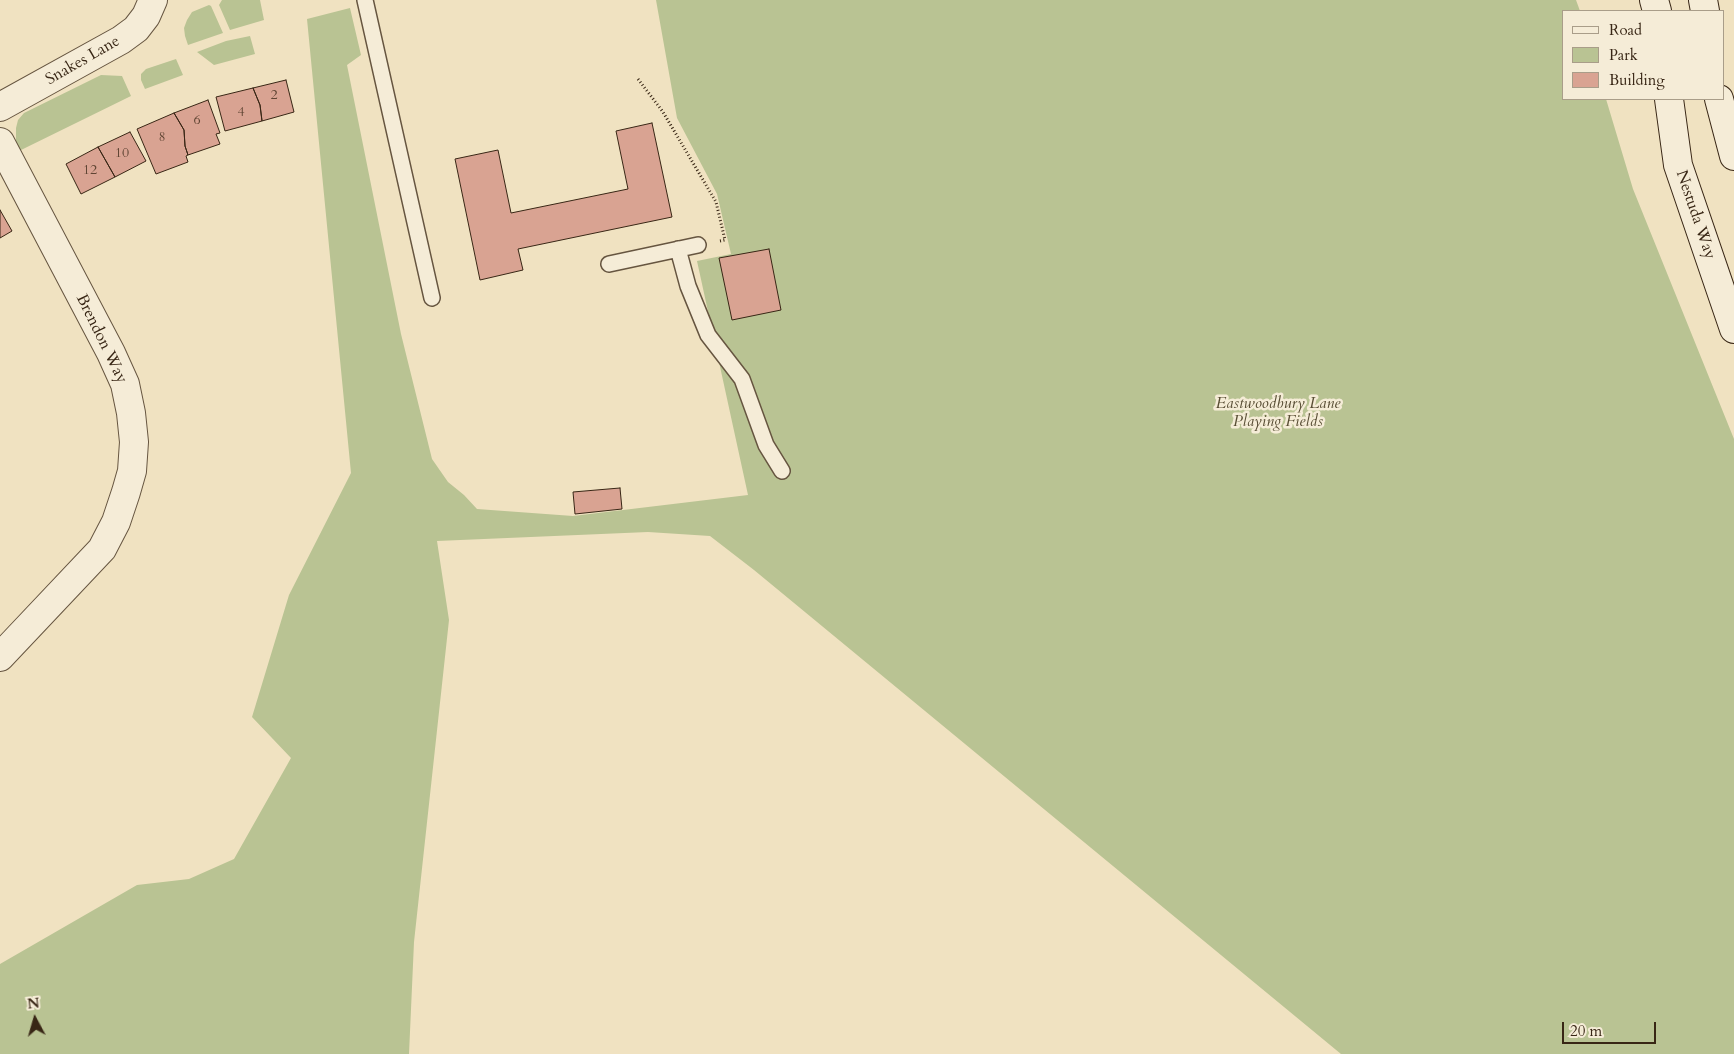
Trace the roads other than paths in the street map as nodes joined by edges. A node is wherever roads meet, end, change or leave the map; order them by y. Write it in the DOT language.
graph roads {
  1 [pos="153,0"];
  2 [pos="365,0"];
  3 [pos="1669,100"];
  4 [pos="1719,100"];
  5 [pos="0,107"];
  6 [pos="0,142"];
  7 [pos="1734,156"];
  8 [pos="698,245"];
  9 [pos="678,250"];
  10 [pos="609,264"];
  11 [pos="432,298"];
  12 [pos="1734,328"];
  13 [pos="782,471"];
  14 [pos="0,657"];
  1 -- 5 [label="street, Snakes Lane"];
  2 -- 11 [label="lane"];
  3 -- 12 [label="street, Nestuda Way"];
  4 -- 7 [label="street"];
  6 -- 14 [label="street, Brendon Way"];
  8 -- 9 [label="lane"];
  9 -- 10 [label="lane"];
  9 -- 13 [label="lane"];
}
